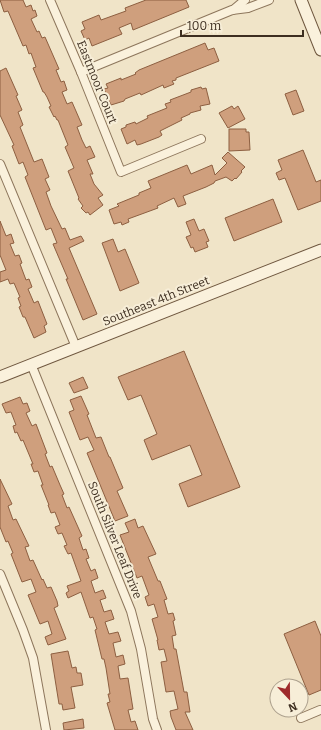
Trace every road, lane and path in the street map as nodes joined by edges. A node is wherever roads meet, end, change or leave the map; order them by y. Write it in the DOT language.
graph roads {
  1 [pos="50,0"];
  2 [pos="245,0"];
  3 [pos="269,0"];
  4 [pos="301,0"];
  5 [pos="232,10"];
  6 [pos="321,50"];
  7 [pos="81,72"];
  8 [pos="201,139"];
  9 [pos="0,164"];
  10 [pos="321,250"];
  11 [pos="76,347"];
  12 [pos="31,364"];
  13 [pos="0,377"];
  14 [pos="0,574"];
  15 [pos="320,710"];
  16 [pos="309,715"];
  17 [pos="46,730"];
  18 [pos="156,730"];
  1 -- 7 [label="street, Eastmoor Court"];
  2 -- 5 [label="street"];
  3 -- 5 [label="street"];
  4 -- 6 [label="main road"];
  5 -- 7 [label="street"];
  7 -- 8 [label="street, Eastmoor Court"];
  9 -- 11 [label="street"];
  10 -- 11 [label="main road, Southeast 4th Street"];
  11 -- 12 [label="main road, Southeast 4th Street"];
  12 -- 13 [label="main road, Southeast 4th Street"];
  12 -- 18 [label="street, South Silver Leaf Drive"];
  14 -- 17 [label="street"];
  15 -- 16 [label="street"];
}
